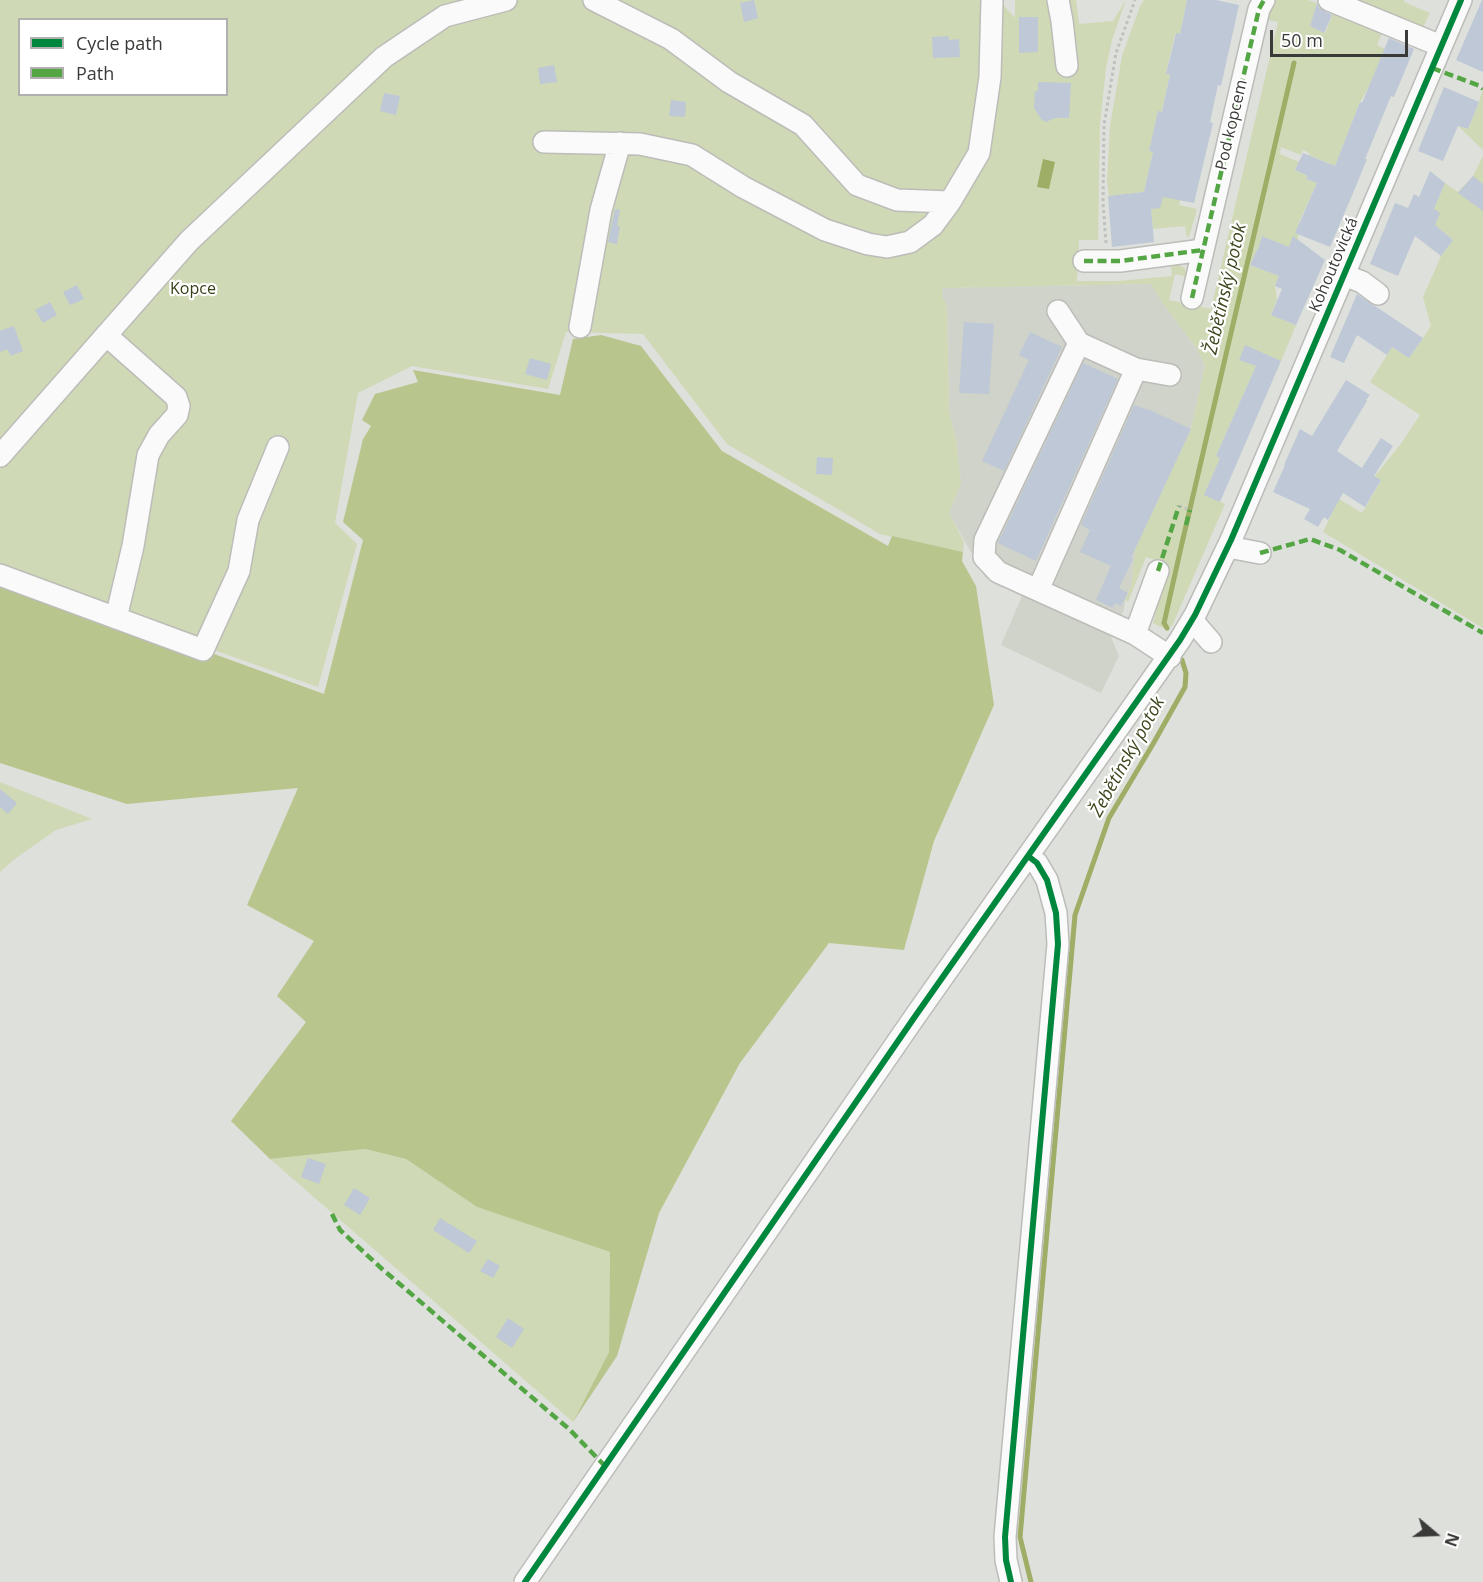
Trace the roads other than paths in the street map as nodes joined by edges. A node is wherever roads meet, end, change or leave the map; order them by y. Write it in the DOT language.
graph roads {
  1 [pos="506,0"];
  2 [pos="594,0"];
  3 [pos="992,0"];
  4 [pos="1058,0"];
  5 [pos="1264,0"];
  6 [pos="1329,0"];
  7 [pos="1461,0"];
  8 [pos="1441,46"];
  9 [pos="1067,66"];
  10 [pos="544,142"];
  11 [pos="620,143"];
  12 [pos="950,202"];
  13 [pos="1203,250"];
  14 [pos="1084,261"];
  15 [pos="1344,275"];
  16 [pos="1378,294"];
  17 [pos="1192,298"];
  18 [pos="1058,311"];
  19 [pos="580,327"];
  20 [pos="106,335"];
  21 [pos="1079,343"];
  22 [pos="1136,369"];
  23 [pos="1170,375"];
  24 [pos="278,447"];
  25 [pos="0,456"];
  26 [pos="1229,544"];
  27 [pos="1260,553"];
  28 [pos="1158,571"];
  29 [pos="0,575"];
  30 [pos="1038,590"];
  31 [pos="116,618"];
  32 [pos="1192,620"];
  33 [pos="1135,634"];
  34 [pos="1211,642"];
  35 [pos="1174,651"];
  36 [pos="1028,856"];
  37 [pos="525,1582"];
  38 [pos="1011,1582"];
  1 -- 20 [label="street"];
  2 -- 12 [label="street"];
  3 -- 12 [label="street"];
  4 -- 9 [label="street"];
  5 -- 13 [label="street, Pod kopcem"];
  6 -- 8 [label="street"];
  7 -- 8 [label="street, Kohoutovická"];
  8 -- 15 [label="street, Kohoutovická"];
  10 -- 11 [label="street"];
  11 -- 12 [label="street"];
  11 -- 19 [label="street"];
  13 -- 14 [label="street"];
  13 -- 17 [label="street, Pod kopcem"];
  15 -- 16 [label="street"];
  15 -- 26 [label="street, Kohoutovická"];
  18 -- 21 [label="street"];
  20 -- 25 [label="street"];
  20 -- 31 [label="street"];
  21 -- 22 [label="street"];
  21 -- 30 [label="street"];
  22 -- 23 [label="street"];
  22 -- 30 [label="street"];
  24 -- 31 [label="street"];
  26 -- 27 [label="street"];
  26 -- 32 [label="street, Kohoutovická"];
  28 -- 33 [label="street"];
  29 -- 31 [label="street"];
  30 -- 33 [label="street"];
  32 -- 34 [label="street"];
  32 -- 35 [label="street, Kohoutovická"];
  33 -- 35 [label="street"];
  35 -- 36 [label="street, Kohoutovická"];
  36 -- 37 [label="street, Kohoutovická"];
  36 -- 38 [label="street"];
}
